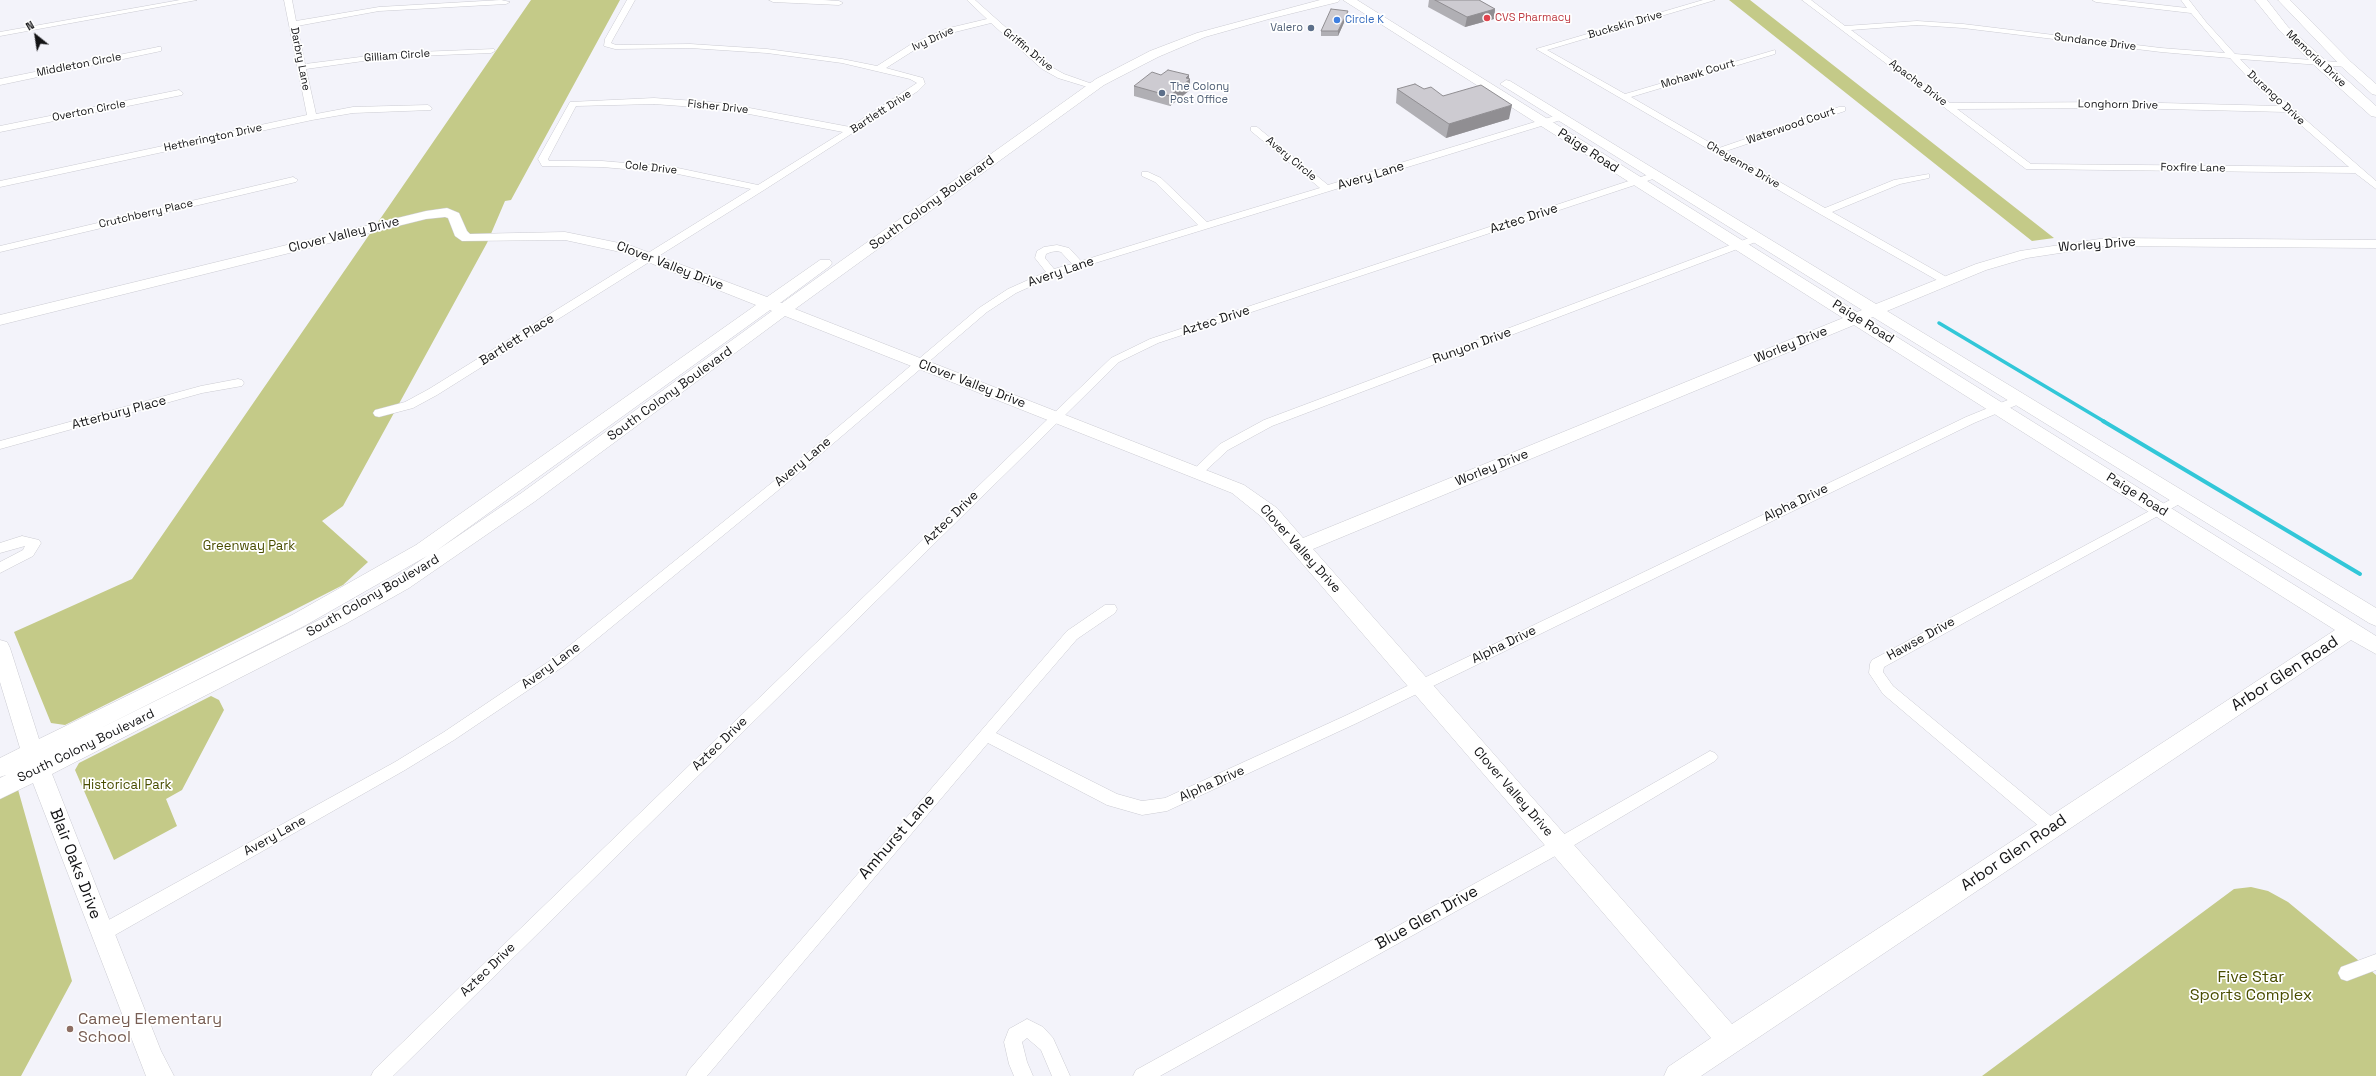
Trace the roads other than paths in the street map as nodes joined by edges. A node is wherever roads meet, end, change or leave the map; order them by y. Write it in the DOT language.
graph roads {
  1 [pos="193,0"];
  2 [pos="288,0"];
  3 [pos="631,0"];
  4 [pos="773,0"];
  5 [pos="970,0"];
  6 [pos="1303,0"];
  7 [pos="1334,0"];
  8 [pos="1350,0"];
  9 [pos="1370,0"];
  10 [pos="1710,0"];
  11 [pos="1806,0"];
  12 [pos="2096,0"];
  13 [pos="2185,0"];
  14 [pos="2261,0"];
  15 [pos="2284,0"];
  16 [pos="506,2"];
  17 [pos="839,3"];
  18 [pos="2193,11"];
  19 [pos="992,20"];
  20 [pos="294,24"];
  21 [pos="1844,28"];
  22 [pos="1196,33"];
  23 [pos="0,34"];
  24 [pos="1419,37"];
  25 [pos="1435,40"];
  26 [pos="158,49"];
  27 [pos="1540,49"];
  28 [pos="491,51"];
  29 [pos="1772,52"];
  30 [pos="1134,53"];
  31 [pos="1154,54"];
  32 [pos="2232,57"];
  33 [pos="1466,59"];
  34 [pos="2319,64"];
  35 [pos="2347,65"];
  36 [pos="1478,66"];
  37 [pos="303,67"];
  38 [pos="879,69"];
  39 [pos="1497,78"];
  40 [pos="0,82"];
  41 [pos="1088,84"];
  42 [pos="2376,91"];
  43 [pos="179,93"];
  44 [pos="1623,97"];
  45 [pos="1949,106"];
  46 [pos="428,108"];
  47 [pos="1842,109"];
  48 [pos="2287,109"];
  49 [pos="2376,113"];
  50 [pos="312,117"];
  51 [pos="1561,117"];
  52 [pos="1544,123"];
  53 [pos="0,129"];
  54 [pos="1254,129"];
  55 [pos="852,130"];
  56 [pos="1718,151"];
  57 [pos="543,158"];
  58 [pos="2029,167"];
  59 [pos="2357,170"];
  60 [pos="1146,174"];
  61 [pos="1656,175"];
  62 [pos="1926,176"];
  63 [pos="293,180"];
  64 [pos="1636,182"];
  65 [pos="0,184"];
  66 [pos="2376,186"];
  67 [pos="761,188"];
  68 [pos="1328,190"];
  69 [pos="1824,212"];
  70 [pos="1206,227"];
  71 [pos="1757,238"];
  72 [pos="2376,244"];
  73 [pos="1738,245"];
  74 [pos="0,249"];
  75 [pos="650,257"];
  76 [pos="1078,265"];
  77 [pos="1052,273"];
  78 [pos="1946,281"];
  79 [pos="776,307"];
  80 [pos="1875,310"];
  81 [pos="1856,318"];
  82 [pos="0,320"];
  83 [pos="920,364"];
  84 [pos="238,383"];
  85 [pos="2020,399"];
  86 [pos="1999,408"];
  87 [pos="380,412"];
  88 [pos="1056,417"];
  89 [pos="0,445"];
  90 [pos="1197,472"];
  91 [pos="2181,498"];
  92 [pos="2161,510"];
  93 [pos="1300,547"];
  94 [pos="0,548"];
  95 [pos="0,568"];
  96 [pos="1110,609"];
  97 [pos="2376,618"];
  98 [pos="2351,630"];
  99 [pos="2376,646"];
  100 [pos="0,648"];
  101 [pos="1420,685"];
  102 [pos="986,735"];
  103 [pos="1710,757"];
  104 [pos="35,761"];
  105 [pos="0,768"];
  106 [pos="0,789"];
  107 [pos="2053,828"];
  108 [pos="1560,845"];
  109 [pos="102,933"];
  110 [pos="2376,962"];
  111 [pos="2347,973"];
  112 [pos="1730,1041"];
  113 [pos="160,1076"];
  114 [pos="380,1076"];
  115 [pos="695,1076"];
  116 [pos="1024,1076"];
  117 [pos="1061,1076"];
  118 [pos="1142,1076"];
  119 [pos="1677,1076"];
  1 -- 23 [label="street"];
  2 -- 20 [label="street, Darbry Lane"];
  3 -- 38 [label="street, Bartlett Drive"];
  4 -- 17 [label="street"];
  5 -- 19 [label="street, Griffin Drive"];
  6 -- 22 [label="street, South Colony Boulevard"];
  7 -- 22 [label="street, South Colony Boulevard"];
  8 -- 24 [label="street, Paige Road"];
  9 -- 24 [label="street, Paige Road"];
  10 -- 27 [label="street, Buckskin Drive"];
  11 -- 21 [label="street, Apache Drive"];
  12 -- 18 [label="street"];
  13 -- 18 [label="street, Durango Drive"];
  14 -- 34 [label="street, Memorial Drive"];
  15 -- 35 [label="street, Memorial Drive"];
  16 -- 20 [label="street"];
  18 -- 32 [label="street, Durango Drive"];
  19 -- 38 [label="street, Ivy Drive"];
  19 -- 41 [label="street, Griffin Drive"];
  20 -- 37 [label="street, Darbry Lane"];
  21 -- 32 [label="street, Sundance Drive"];
  21 -- 45 [label="street, Apache Drive"];
  22 -- 30 [label="street, South Colony Boulevard"];
  22 -- 31 [label="street, South Colony Boulevard"];
  24 -- 25 [label="street"];
  24 -- 52 [label="street, Paige Road"];
  26 -- 40 [label="street, Middleton Circle"];
  27 -- 44 [label="street, Cheyenne Drive"];
  28 -- 37 [label="street, Gilliam Circle"];
  29 -- 44 [label="street, Mohawk Court"];
  30 -- 31 [label="street"];
  30 -- 41 [label="street, South Colony Boulevard"];
  31 -- 41 [label="street, South Colony Boulevard"];
  32 -- 34 [label="street, Sundance Drive"];
  32 -- 48 [label="street, Durango Drive"];
  33 -- 36 [label="street"];
  34 -- 35 [label="street, Sundance Drive"];
  34 -- 49 [label="street, Memorial Drive"];
  35 -- 42 [label="street, Memorial Drive"];
  37 -- 50 [label="street, Darbry Lane"];
  38 -- 55 [label="street, Bartlett Drive"];
  39 -- 51 [label="street, Paige Road"];
  41 -- 79 [label="street, South Colony Boulevard"];
  43 -- 53 [label="street, Overton Circle"];
  44 -- 56 [label="street, Cheyenne Drive"];
  45 -- 48 [label="street, Longhorn Drive"];
  45 -- 58 [label="street, Apache Drive"];
  46 -- 50 [label="street, Hetherington Drive"];
  47 -- 56 [label="street, Waterwood Court"];
  48 -- 59 [label="street, Durango Drive"];
  50 -- 65 [label="street, Hetherington Drive"];
  51 -- 52 [label="street, Avery Lane"];
  51 -- 61 [label="street, Paige Road"];
  52 -- 64 [label="street, Paige Road"];
  52 -- 68 [label="street, Avery Lane"];
  54 -- 68 [label="street, Avery Circle"];
  55 -- 57 [label="street, Fisher Drive"];
  55 -- 67 [label="street, Bartlett Drive"];
  56 -- 69 [label="street, Cheyenne Drive"];
  57 -- 67 [label="street, Cole Drive"];
  58 -- 59 [label="street, Foxfire Lane"];
  59 -- 66 [label="street, Durango Drive"];
  60 -- 70 [label="street"];
  61 -- 64 [label="street, Aztec Drive"];
  61 -- 71 [label="street, Paige Road"];
  62 -- 69 [label="street"];
  63 -- 74 [label="street, Crutchberry Place"];
  64 -- 73 [label="street, Paige Road"];
  64 -- 88 [label="street, Aztec Drive"];
  67 -- 75 [label="street, Bartlett Drive"];
  68 -- 70 [label="street, Avery Lane"];
  69 -- 78 [label="street, Cheyenne Drive"];
  70 -- 76 [label="street, Avery Lane"];
  71 -- 73 [label="street, Runyon Drive"];
  71 -- 80 [label="street, Paige Road"];
  72 -- 78 [label="street, Worley Drive"];
  73 -- 81 [label="street, Paige Road"];
  73 -- 90 [label="street, Runyon Drive"];
  75 -- 79 [label="street, Clover Valley Drive"];
  75 -- 82 [label="street, Clover Valley Drive"];
  75 -- 87 [label="street, Bartlett Place"];
  76 -- 77 [label="street, Avery Lane"];
  76 -- 77 [label="street"];
  77 -- 83 [label="street, Avery Lane"];
  78 -- 80 [label="street, Worley Drive"];
  79 -- 83 [label="street, Clover Valley Drive"];
  79 -- 104 [label="street, South Colony Boulevard"];
  80 -- 81 [label="street, Worley Drive"];
  80 -- 85 [label="street, Paige Road"];
  81 -- 86 [label="street, Paige Road"];
  81 -- 93 [label="street, Worley Drive"];
  83 -- 88 [label="street, Clover Valley Drive"];
  83 -- 109 [label="street, Avery Lane"];
  84 -- 89 [label="street, Atterbury Place"];
  85 -- 86 [label="street, Alpha Drive"];
  85 -- 91 [label="street, Paige Road"];
  86 -- 92 [label="street, Paige Road"];
  86 -- 101 [label="street, Alpha Drive"];
  88 -- 90 [label="street, Clover Valley Drive"];
  88 -- 114 [label="street, Aztec Drive"];
  90 -- 93 [label="street, Clover Valley Drive"];
  91 -- 92 [label="street, Hawse Drive"];
  91 -- 97 [label="street, Paige Road"];
  92 -- 98 [label="street, Paige Road"];
  92 -- 107 [label="street, Hawse Drive"];
  93 -- 101 [label="street, Clover Valley Drive"];
  94 -- 95 [label="street"];
  96 -- 102 [label="street, Amhurst Lane"];
  98 -- 99 [label="street, Paige Road"];
  98 -- 107 [label="street, Arbor Glen Road"];
  100 -- 104 [label="street, Blair Oaks Drive"];
  101 -- 102 [label="street, Alpha Drive"];
  101 -- 108 [label="street, Clover Valley Drive"];
  102 -- 115 [label="street, Amhurst Lane"];
  103 -- 108 [label="street, Blue Glen Drive"];
  104 -- 105 [label="street, South Colony Boulevard"];
  104 -- 106 [label="street, South Colony Boulevard"];
  104 -- 109 [label="street, Blair Oaks Drive"];
  107 -- 112 [label="street, Arbor Glen Road"];
  108 -- 112 [label="street, Clover Valley Drive"];
  108 -- 118 [label="street, Blue Glen Drive"];
  109 -- 113 [label="street, Blair Oaks Drive"];
  110 -- 111 [label="street"];
  112 -- 119 [label="street, Arbor Glen Road"];
  116 -- 117 [label="street"];
}
